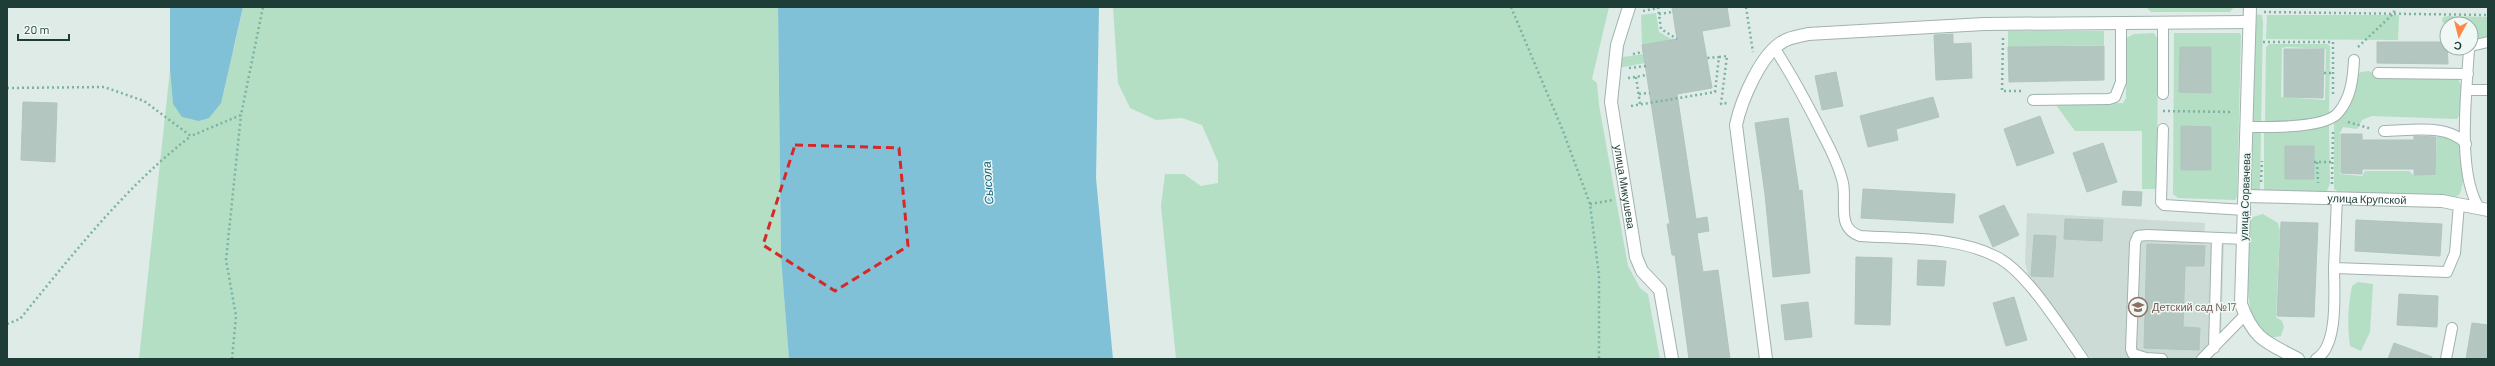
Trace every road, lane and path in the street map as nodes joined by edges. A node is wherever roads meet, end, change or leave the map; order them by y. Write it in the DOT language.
graph roads {
  1 [pos="263,7"];
  2 [pos="1511,7"];
  3 [pos="1746,7"];
  4 [pos="2394,7"];
  5 [pos="1658,8"];
  6 [pos="1634,9"];
  7 [pos="1673,12"];
  8 [pos="2394,13"];
  9 [pos="1659,14"];
  10 [pos="2250,14"];
  11 [pos="2488,15"];
  12 [pos="2163,22"];
  13 [pos="2121,23"];
  14 [pos="2003,24"];
  15 [pos="1677,39"];
  16 [pos="2263,42"];
  17 [pos="1775,49"];
  18 [pos="1643,52"];
  19 [pos="1633,54"];
  20 [pos="1753,56"];
  21 [pos="2469,56"];
  22 [pos="1719,57"];
  23 [pos="1707,58"];
  24 [pos="2354,60"];
  25 [pos="2324,73"];
  26 [pos="2333,73"];
  27 [pos="2378,73"];
  28 [pos="2468,74"];
  29 [pos="1636,77"];
  30 [pos="7,88"];
  31 [pos="2467,90"];
  32 [pos="2488,90"];
  33 [pos="1650,93"];
  34 [pos="1639,94"];
  35 [pos="2163,94"];
  36 [pos="2033,100"];
  37 [pos="1731,102"];
  38 [pos="1640,104"];
  39 [pos="1631,106"];
  40 [pos="2163,111"];
  41 [pos="2235,112"];
  42 [pos="242,115"];
  43 [pos="2333,116"];
  44 [pos="2247,127"];
  45 [pos="2163,129"];
  46 [pos="2384,131"];
  47 [pos="191,136"];
  48 [pos="2466,144"];
  49 [pos="2332,162"];
  50 [pos="2245,196"];
  51 [pos="1627,197"];
  52 [pos="2334,197"];
  53 [pos="1590,204"];
  54 [pos="2459,204"];
  55 [pos="2484,209"];
  56 [pos="2245,210"];
  57 [pos="2217,238"];
  58 [pos="2244,239"];
  59 [pos="2334,268"];
  60 [pos="2245,315"];
  61 [pos="7,324"];
  62 [pos="2452,328"];
  63 [pos="2214,348"];
  64 [pos="232,359"];
  65 [pos="1599,359"];
  66 [pos="1672,359"];
  67 [pos="1766,359"];
  68 [pos="2083,359"];
  69 [pos="2162,359"];
  70 [pos="2202,359"];
  71 [pos="2298,359"];
  72 [pos="2316,359"];
  73 [pos="2446,359"];
  1 -- 42 [label="path"];
  2 -- 53 [label="path"];
  3 -- 20 [label="path"];
  4 -- 8 [label="path"];
  5 -- 6 [label="path"];
  5 -- 9 [label="path"];
  6 -- 51 [label="street, улица Микушева"];
  7 -- 9 [label="path"];
  8 -- 10 [label="path"];
  8 -- 11 [label="path"];
  8 -- 24 [label="path"];
  9 -- 15 [label="path"];
  10 -- 12 [label="street"];
  10 -- 44 [label="street, улица Сорвачева"];
  12 -- 13 [label="street"];
  12 -- 35 [label="lane"];
  13 -- 14 [label="street"];
  13 -- 36 [label="lane"];
  14 -- 17 [label="street"];
  14 -- 36 [label="path"];
  16 -- 26 [label="path"];
  17 -- 67 [label="street"];
  17 -- 68 [label="lane"];
  18 -- 19 [label="path"];
  21 -- 28 [label="lane"];
  22 -- 23 [label="path"];
  22 -- 37 [label="path"];
  22 -- 38 [label="path"];
  24 -- 43 [label="lane"];
  25 -- 26 [label="path"];
  26 -- 43 [label="path"];
  27 -- 28 [label="lane"];
  28 -- 31 [label="lane"];
  29 -- 34 [label="path"];
  30 -- 47 [label="path"];
  31 -- 32 [label="lane"];
  31 -- 48 [label="lane"];
  33 -- 34 [label="path"];
  34 -- 38 [label="path"];
  35 -- 40 [label="path"];
  38 -- 39 [label="path"];
  40 -- 41 [label="path"];
  40 -- 45 [label="path"];
  42 -- 47 [label="path"];
  42 -- 64 [label="path"];
  43 -- 44 [label="lane"];
  43 -- 46 [label="path"];
  43 -- 49 [label="path"];
  44 -- 50 [label="street, улица Сорвачева"];
  45 -- 56 [label="lane"];
  46 -- 48 [label="lane"];
  47 -- 61 [label="path"];
  48 -- 55 [label="lane"];
  49 -- 52 [label="path"];
  49 -- 52 [label="path"];
  50 -- 52 [label="street, улица Крупской"];
  50 -- 56 [label="street, улица Сорвачева"];
  51 -- 53 [label="path"];
  51 -- 66 [label="street, улица Микушева"];
  52 -- 54 [label="street, улица Крупской"];
  52 -- 59 [label="lane"];
  53 -- 65 [label="path"];
  54 -- 55 [label="street, улица Крупской"];
  54 -- 59 [label="lane"];
  56 -- 58 [label="street, улица Сорвачева"];
  57 -- 58 [label="lane"];
  57 -- 63 [label="lane"];
  57 -- 69 [label="lane"];
  58 -- 60 [label="street, улица Сорвачева"];
  59 -- 72 [label="lane"];
  60 -- 63 [label="lane"];
  60 -- 71 [label="street, улица Сорвачева"];
  62 -- 73 [label="lane"];
  63 -- 70 [label="lane"];
}
